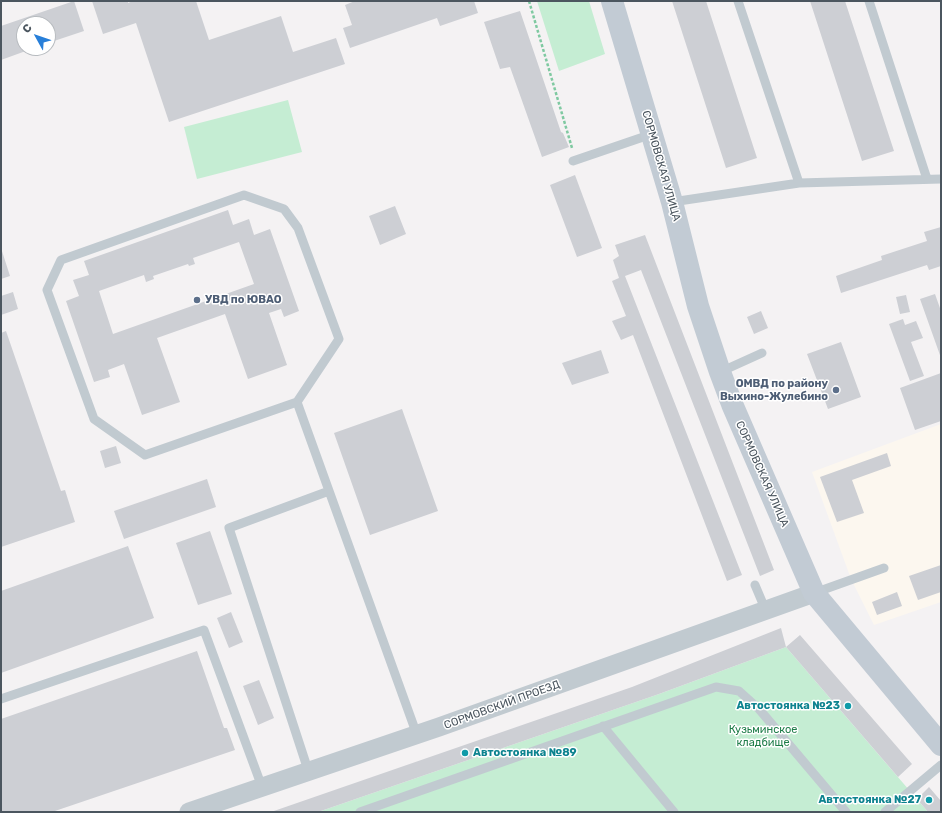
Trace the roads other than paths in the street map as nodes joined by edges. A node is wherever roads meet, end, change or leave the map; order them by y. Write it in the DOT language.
graph roads {
  1 [pos="612,1"];
  2 [pos="738,1"];
  3 [pos="869,1"];
  4 [pos="652,134"];
  5 [pos="574,161"];
  6 [pos="927,179"];
  7 [pos="941,179"];
  8 [pos="799,183"];
  9 [pos="672,202"];
  10 [pos="762,353"];
  11 [pos="720,372"];
  12 [pos="297,402"];
  13 [pos="329,492"];
  14 [pos="884,568"];
  15 [pos="755,585"];
  16 [pos="814,594"];
  17 [pos="766,611"];
  18 [pos="1,699"];
  19 [pos="602,726"];
  20 [pos="417,735"];
  21 [pos="941,745"];
  22 [pos="941,765"];
  23 [pos="308,770"];
  24 [pos="262,787"];
  25 [pos="189,812"];
  26 [pos="360,812"];
  27 [pos="674,812"];
  28 [pos="846,812"];
  29 [pos="885,812"];
  1 -- 4 [label="street, СОРМОВСКАЯ УЛИЦА"];
  2 -- 8 [label="lane"];
  3 -- 6 [label="lane"];
  4 -- 5 [label="lane"];
  4 -- 9 [label="street, СОРМОВСКАЯ УЛИЦА"];
  6 -- 7 [label="lane"];
  6 -- 8 [label="lane"];
  8 -- 9 [label="lane"];
  9 -- 11 [label="street, СОРМОВСКАЯ УЛИЦА"];
  10 -- 11 [label="lane"];
  11 -- 16 [label="street, СОРМОВСКАЯ УЛИЦА"];
  12 -- 12 [label="lane"];
  12 -- 13 [label="lane"];
  13 -- 20 [label="lane"];
  13 -- 23 [label="lane"];
  14 -- 16 [label="lane"];
  15 -- 17 [label="lane"];
  16 -- 17 [label="street, СОРМОВСКИЙ ПРОЕЗД"];
  16 -- 21 [label="street, СОРМОВСКАЯ УЛИЦА"];
  17 -- 20 [label="street, СОРМОВСКИЙ ПРОЕЗД"];
  18 -- 24 [label="lane"];
  19 -- 26 [label="lane"];
  19 -- 27 [label="lane"];
  19 -- 28 [label="lane"];
  20 -- 23 [label="street, СОРМОВСКИЙ ПРОЕЗД"];
  22 -- 29 [label="lane"];
  23 -- 24 [label="street, СОРМОВСКИЙ ПРОЕЗД"];
  24 -- 25 [label="street, СОРМОВСКИЙ ПРОЕЗД"];
}
